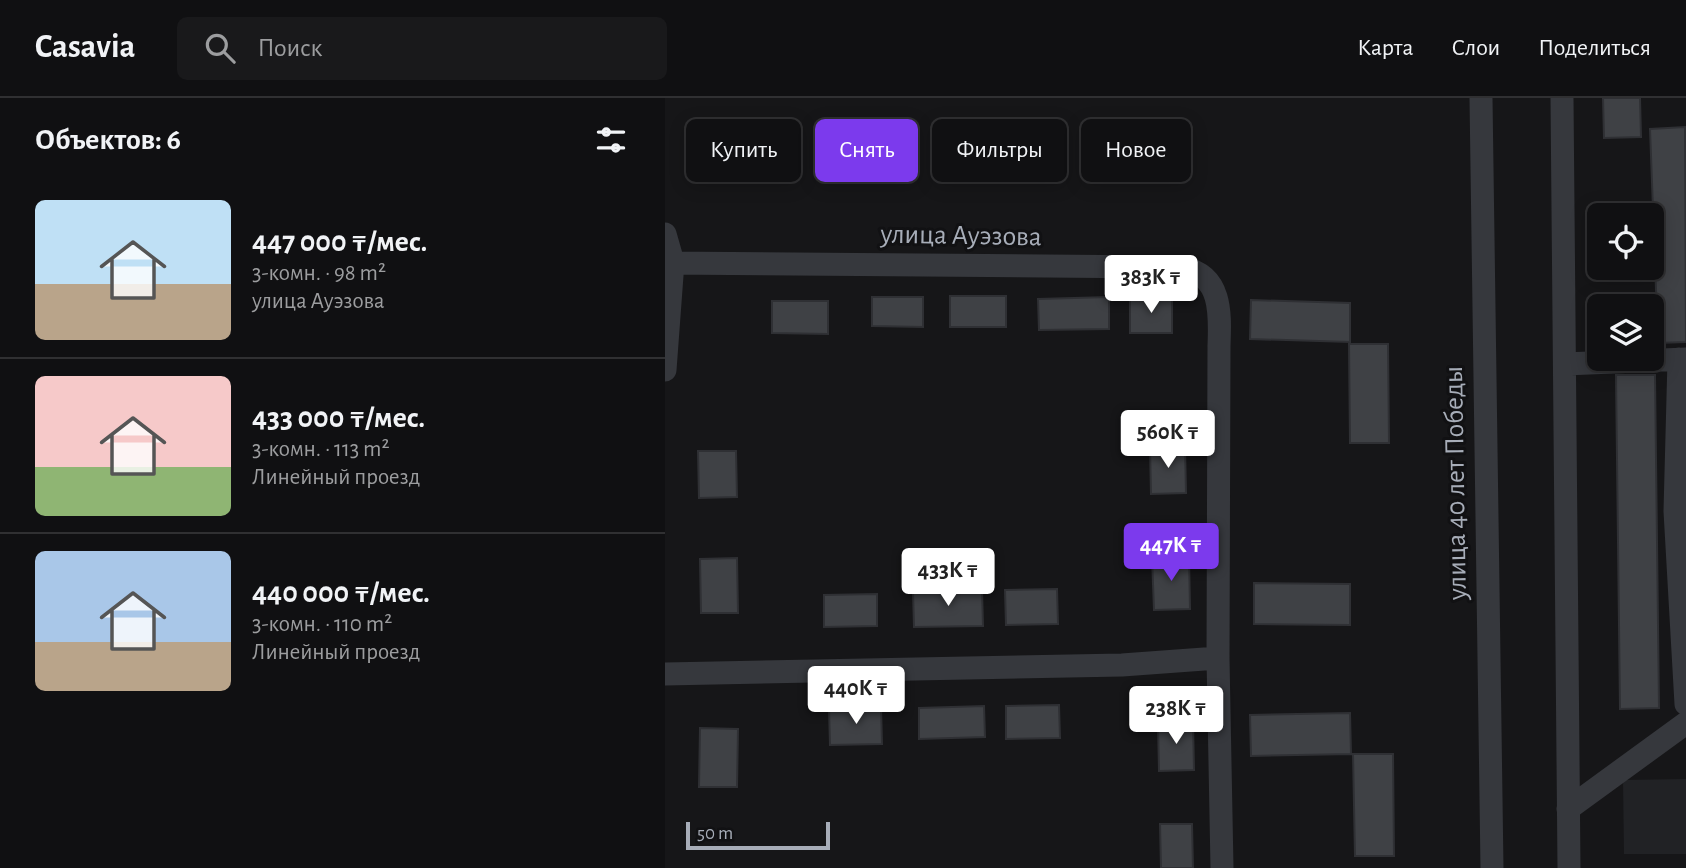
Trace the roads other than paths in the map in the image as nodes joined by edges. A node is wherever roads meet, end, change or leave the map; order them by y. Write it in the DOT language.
graph roads {
  1 [pos="1481,98"];
  2 [pos="1562,98"];
  3 [pos="665,234"];
  4 [pos="669,263"];
  5 [pos="1682,359"];
  6 [pos="1565,364"];
  7 [pos="665,370"];
  8 [pos="1218,658"];
  9 [pos="665,674"];
  10 [pos="1686,704"];
  11 [pos="1686,723"];
  12 [pos="1569,809"];
  13 [pos="1222,868"];
  14 [pos="1492,868"];
  15 [pos="1569,868"];
  1 -- 14 [label="street, улица 40 лет Победы"];
  2 -- 6 [label="street"];
  3 -- 4 [label="street"];
  4 -- 7 [label="street"];
  4 -- 8 [label="street, улица Ауэзова"];
  5 -- 6 [label="street"];
  5 -- 10 [label="street"];
  6 -- 12 [label="street"];
  8 -- 9 [label="street"];
  8 -- 13 [label="street, улица Ауэзова"];
  11 -- 12 [label="street"];
  12 -- 15 [label="street"];
}
